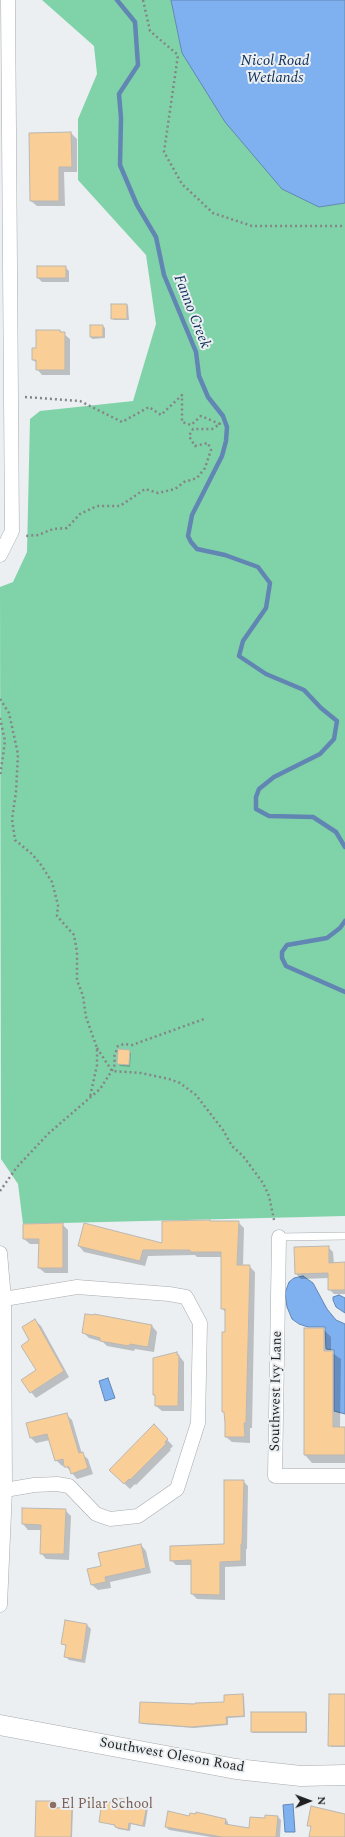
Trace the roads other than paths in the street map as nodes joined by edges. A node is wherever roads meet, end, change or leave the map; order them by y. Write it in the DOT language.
graph roads {
  1 [pos="8,0"];
  2 [pos="0,555"];
  3 [pos="345,1236"];
  4 [pos="280,1237"];
  5 [pos="0,1253"];
  6 [pos="4,1299"];
  7 [pos="2,1353"];
  8 [pos="345,1476"];
  9 [pos="5,1490"];
  10 [pos="0,1605"];
  11 [pos="0,1725"];
  12 [pos="345,1775"];
  1 -- 2 [label="street"];
  3 -- 4 [label="lane"];
  4 -- 8 [label="street, Southwest Ivy Lane"];
  5 -- 6 [label="street"];
  6 -- 7 [label="street"];
  6 -- 9 [label="street"];
  7 -- 9 [label="street"];
  9 -- 10 [label="street"];
  11 -- 12 [label="main road, Southwest Oleson Road"];
}
